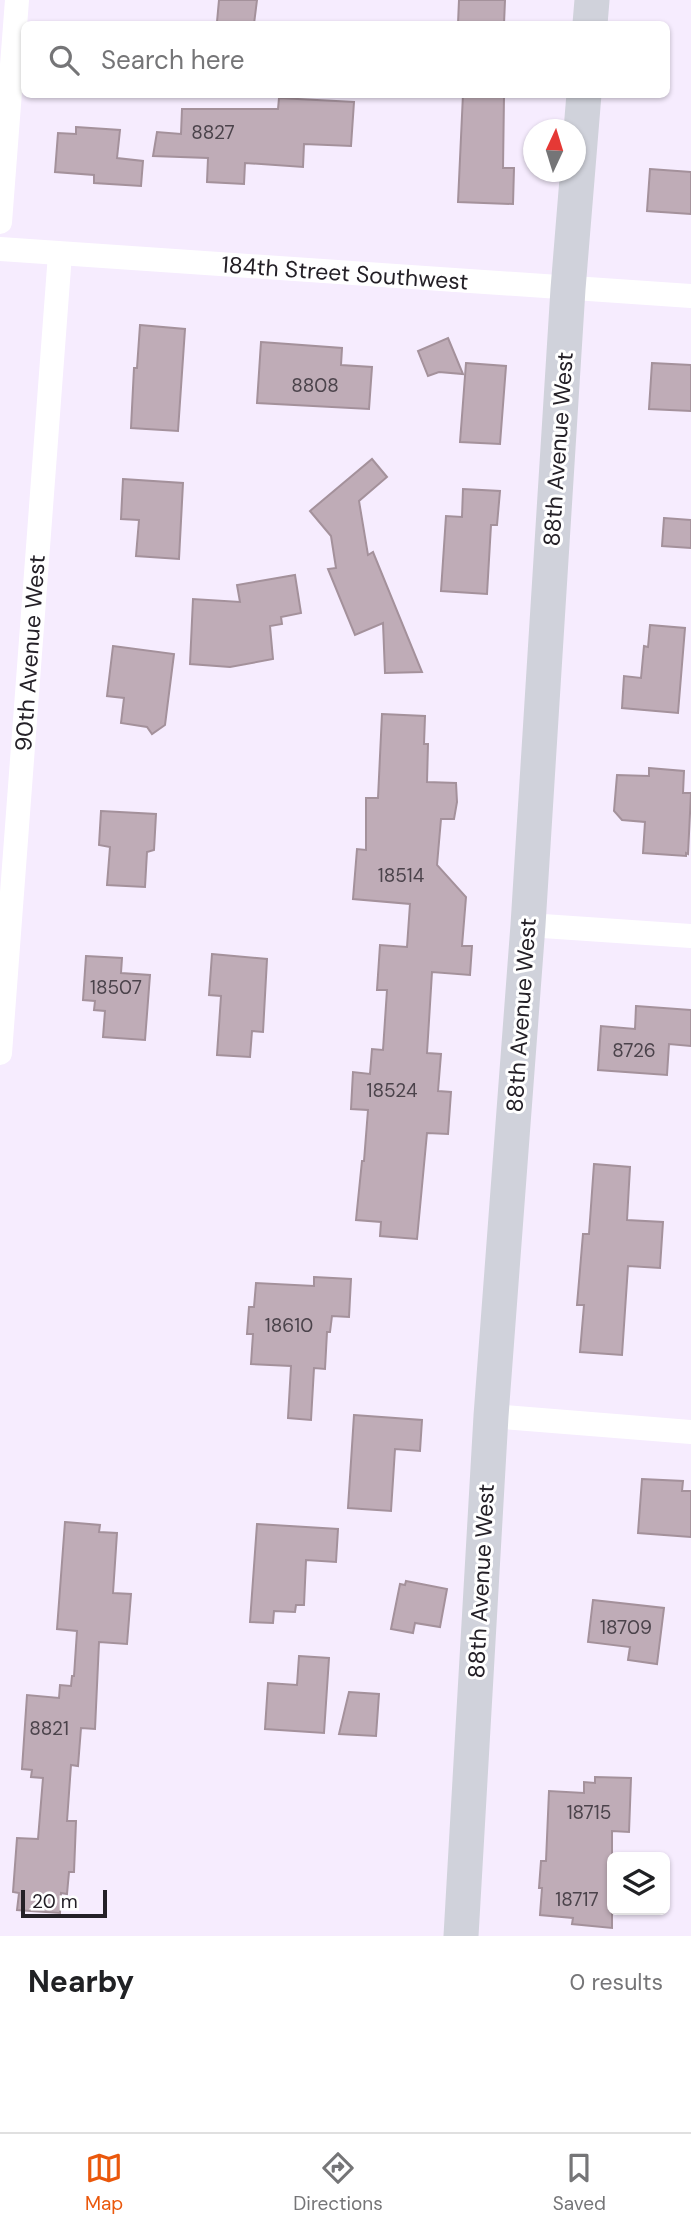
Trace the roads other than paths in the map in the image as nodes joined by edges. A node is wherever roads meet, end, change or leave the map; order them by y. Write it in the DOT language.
graph roads {
  1 [pos="17,0"];
  2 [pos="592,0"];
  3 [pos="590,21"];
  4 [pos="584,98"];
  5 [pos="0,222"];
  6 [pos="0,249"];
  7 [pos="60,254"];
  8 [pos="569,289"];
  9 [pos="691,296"];
  10 [pos="528,925"];
  11 [pos="691,936"];
  12 [pos="0,1053"];
  13 [pos="491,1416"];
  14 [pos="691,1432"];
  15 [pos="461,1936"];
  1 -- 5 [label="street"];
  2 -- 3 [label="street"];
  4 -- 8 [label="street, 88th Avenue West"];
  6 -- 7 [label="street, 184th Street Southwest"];
  7 -- 8 [label="street, 184th Street Southwest"];
  7 -- 12 [label="street, 90th Avenue West"];
  8 -- 9 [label="street, 184th Street Southwest"];
  8 -- 10 [label="street, 88th Avenue West"];
  10 -- 11 [label="street"];
  10 -- 13 [label="street, 88th Avenue West"];
  13 -- 14 [label="street"];
  13 -- 15 [label="street, 88th Avenue West"];
}
